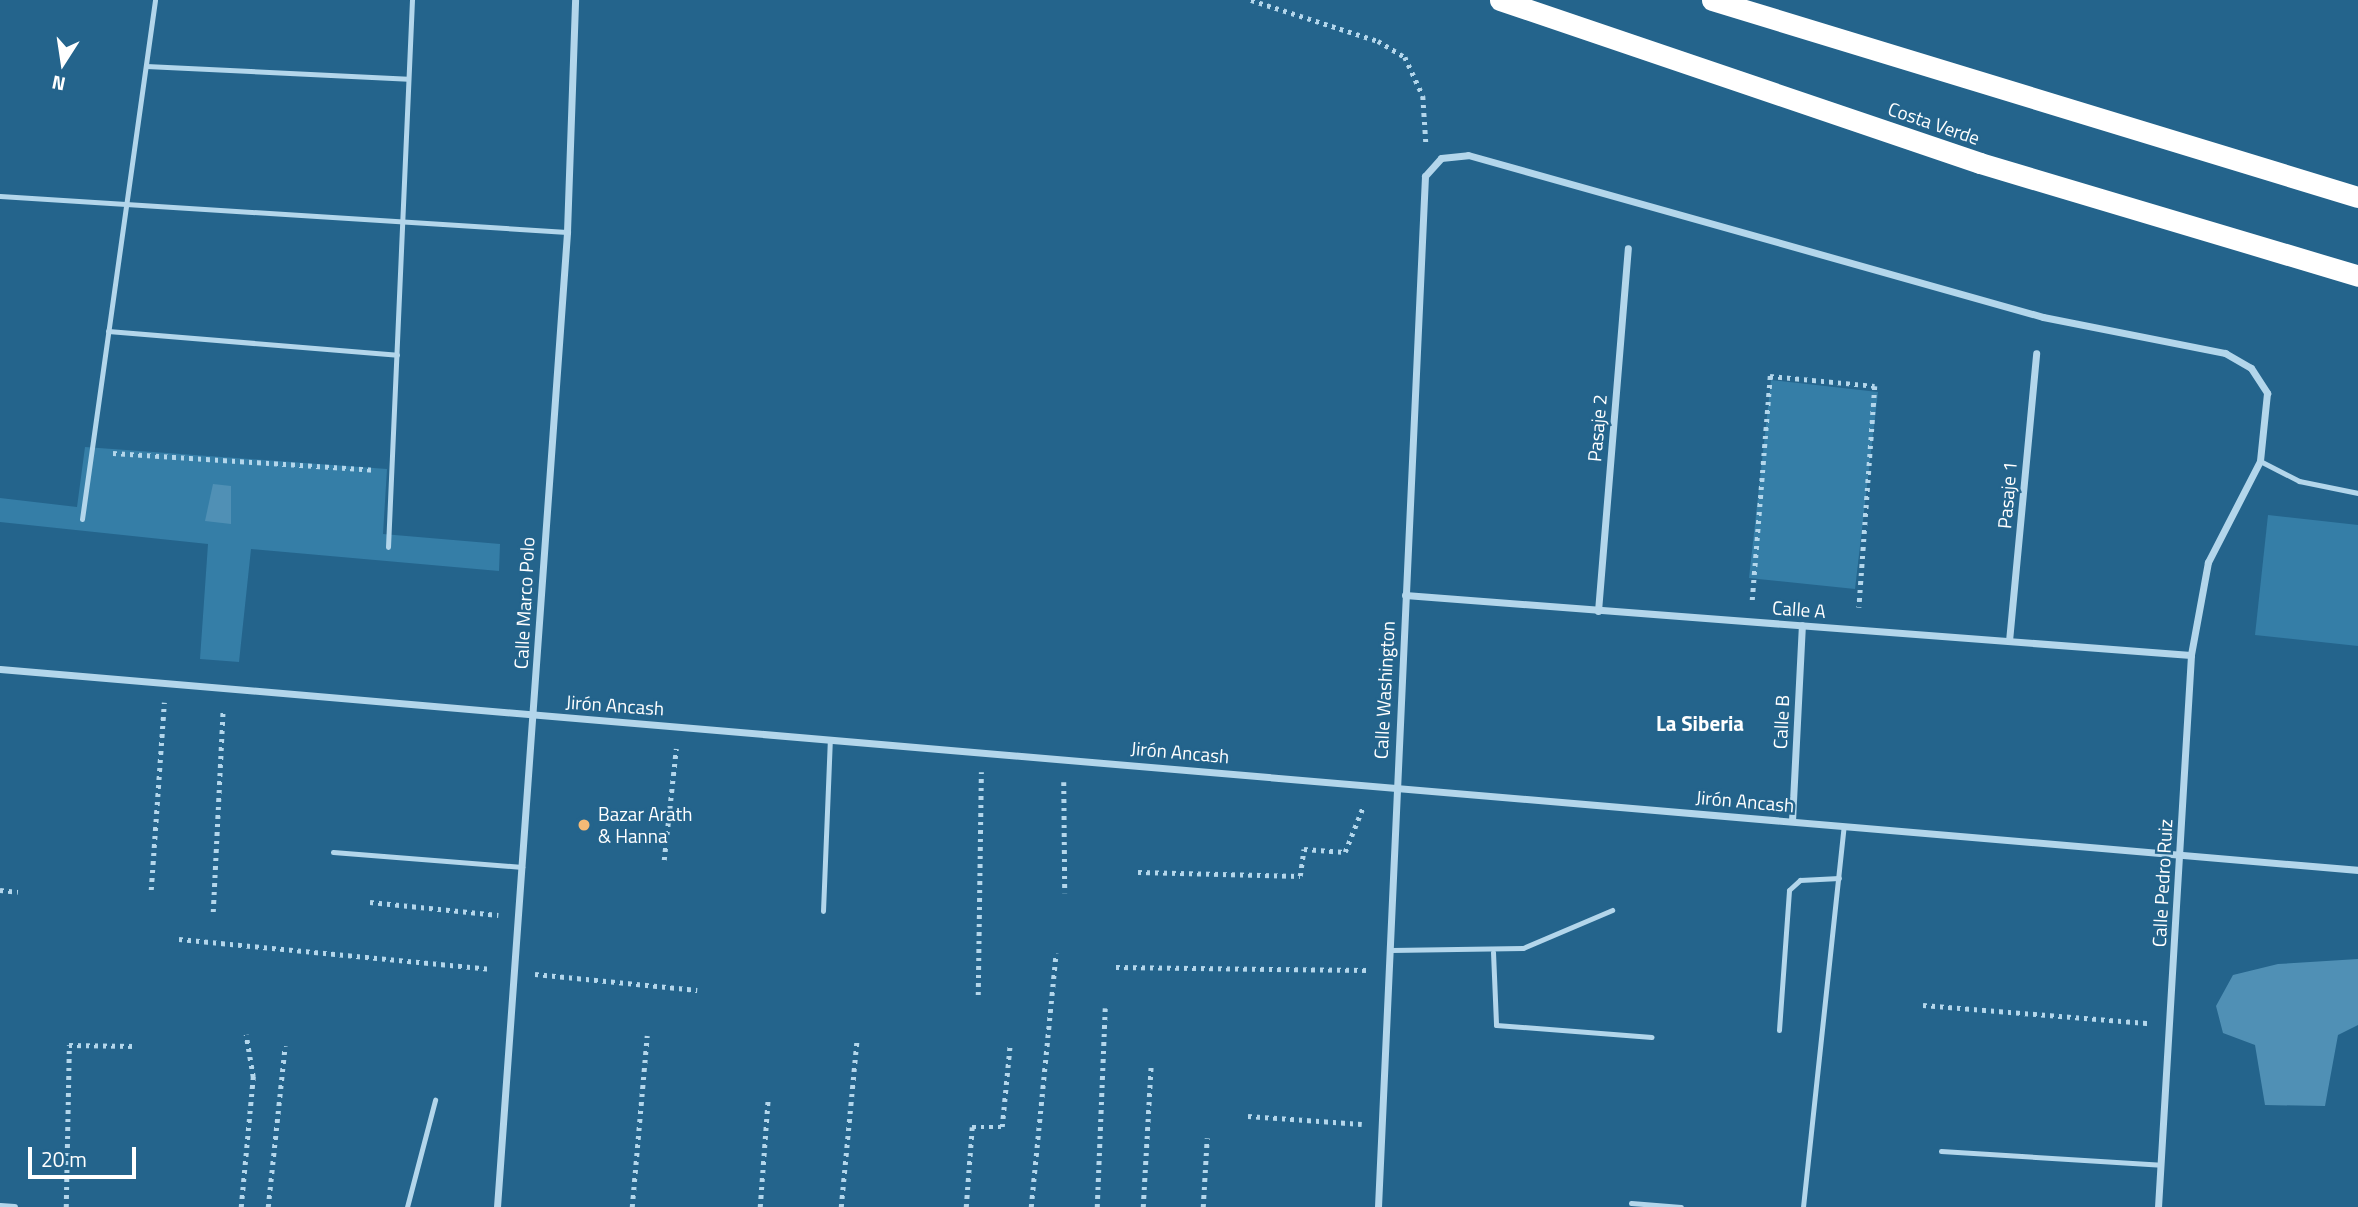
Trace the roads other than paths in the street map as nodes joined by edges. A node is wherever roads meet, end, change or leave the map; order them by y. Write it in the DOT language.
graph roads {
  1 [pos="155,0"];
  2 [pos="412,0"];
  3 [pos="575,0"];
  4 [pos="1500,0"];
  5 [pos="1712,0"];
  6 [pos="146,66"];
  7 [pos="408,79"];
  8 [pos="0,196"];
  9 [pos="2358,197"];
  10 [pos="124,204"];
  11 [pos="403,225"];
  12 [pos="567,232"];
  13 [pos="1628,248"];
  14 [pos="2358,275"];
  15 [pos="108,331"];
  16 [pos="2036,353"];
  17 [pos="397,355"];
  18 [pos="2260,461"];
  19 [pos="2358,493"];
  20 [pos="82,519"];
  21 [pos="388,547"];
  22 [pos="1405,595"];
  23 [pos="1598,611"];
  24 [pos="1802,625"];
  25 [pos="2009,641"];
  26 [pos="2191,655"];
  27 [pos="0,669"];
  28 [pos="533,714"];
  29 [pos="830,739"];
  30 [pos="1394,786"];
  31 [pos="1792,821"];
  32 [pos="1844,826"];
  33 [pos="333,852"];
  34 [pos="2179,855"];
  35 [pos="522,867"];
  36 [pos="2358,870"];
  37 [pos="1839,878"];
  38 [pos="1612,909"];
  39 [pos="822,911"];
  40 [pos="1391,950"];
  41 [pos="1493,952"];
  42 [pos="1779,1030"];
  43 [pos="1652,1037"];
  44 [pos="435,1100"];
  45 [pos="1941,1151"];
  46 [pos="2161,1166"];
  47 [pos="1631,1203"];
  48 [pos="0,1206"];
  49 [pos="14,1207"];
  50 [pos="407,1207"];
  51 [pos="497,1207"];
  52 [pos="1378,1207"];
  53 [pos="1681,1207"];
  54 [pos="1803,1207"];
  55 [pos="2158,1207"];
  1 -- 6 [label="lane"];
  2 -- 7 [label="lane"];
  3 -- 12 [label="street, Calle Marco Polo"];
  4 -- 14 [label="highway, Costa Verde"];
  5 -- 9 [label="highway"];
  6 -- 7 [label="lane"];
  6 -- 10 [label="lane"];
  7 -- 11 [label="lane"];
  8 -- 10 [label="lane"];
  10 -- 11 [label="lane"];
  10 -- 15 [label="lane"];
  11 -- 12 [label="lane"];
  11 -- 17 [label="lane"];
  12 -- 28 [label="street, Calle Marco Polo"];
  13 -- 23 [label="street, Pasaje 2"];
  15 -- 17 [label="lane"];
  15 -- 20 [label="lane"];
  16 -- 25 [label="street, Pasaje 1"];
  17 -- 21 [label="lane"];
  18 -- 19 [label="lane"];
  18 -- 22 [label="street, Calle Washington"];
  18 -- 26 [label="street, Calle Pedro Ruiz"];
  22 -- 23 [label="street, Calle A"];
  22 -- 30 [label="street, Calle Washington"];
  23 -- 24 [label="street, Calle A"];
  24 -- 25 [label="street, Calle A"];
  24 -- 31 [label="street, Calle B"];
  25 -- 26 [label="street, Calle A"];
  26 -- 34 [label="street, Calle Pedro Ruiz"];
  27 -- 28 [label="street, Jirón Ancash"];
  28 -- 29 [label="street, Jirón Ancash"];
  28 -- 35 [label="street, Calle Marco Polo"];
  29 -- 30 [label="street, Jirón Ancash"];
  29 -- 39 [label="lane"];
  30 -- 31 [label="street, Jirón Ancash"];
  30 -- 40 [label="street, Calle Washington"];
  31 -- 32 [label="street, Jirón Ancash"];
  32 -- 34 [label="street, Jirón Ancash"];
  32 -- 37 [label="lane"];
  33 -- 35 [label="lane"];
  34 -- 36 [label="street, Jirón Ancash"];
  34 -- 46 [label="street, Calle Pedro Ruiz"];
  35 -- 51 [label="street, Calle Marco Polo"];
  37 -- 42 [label="lane"];
  37 -- 54 [label="lane"];
  38 -- 41 [label="lane"];
  40 -- 41 [label="lane"];
  40 -- 52 [label="street, Calle Washington"];
  41 -- 43 [label="lane"];
  44 -- 50 [label="lane"];
  45 -- 46 [label="lane"];
  46 -- 55 [label="street, Calle Pedro Ruiz"];
  47 -- 53 [label="lane"];
  48 -- 49 [label="street"];
}
